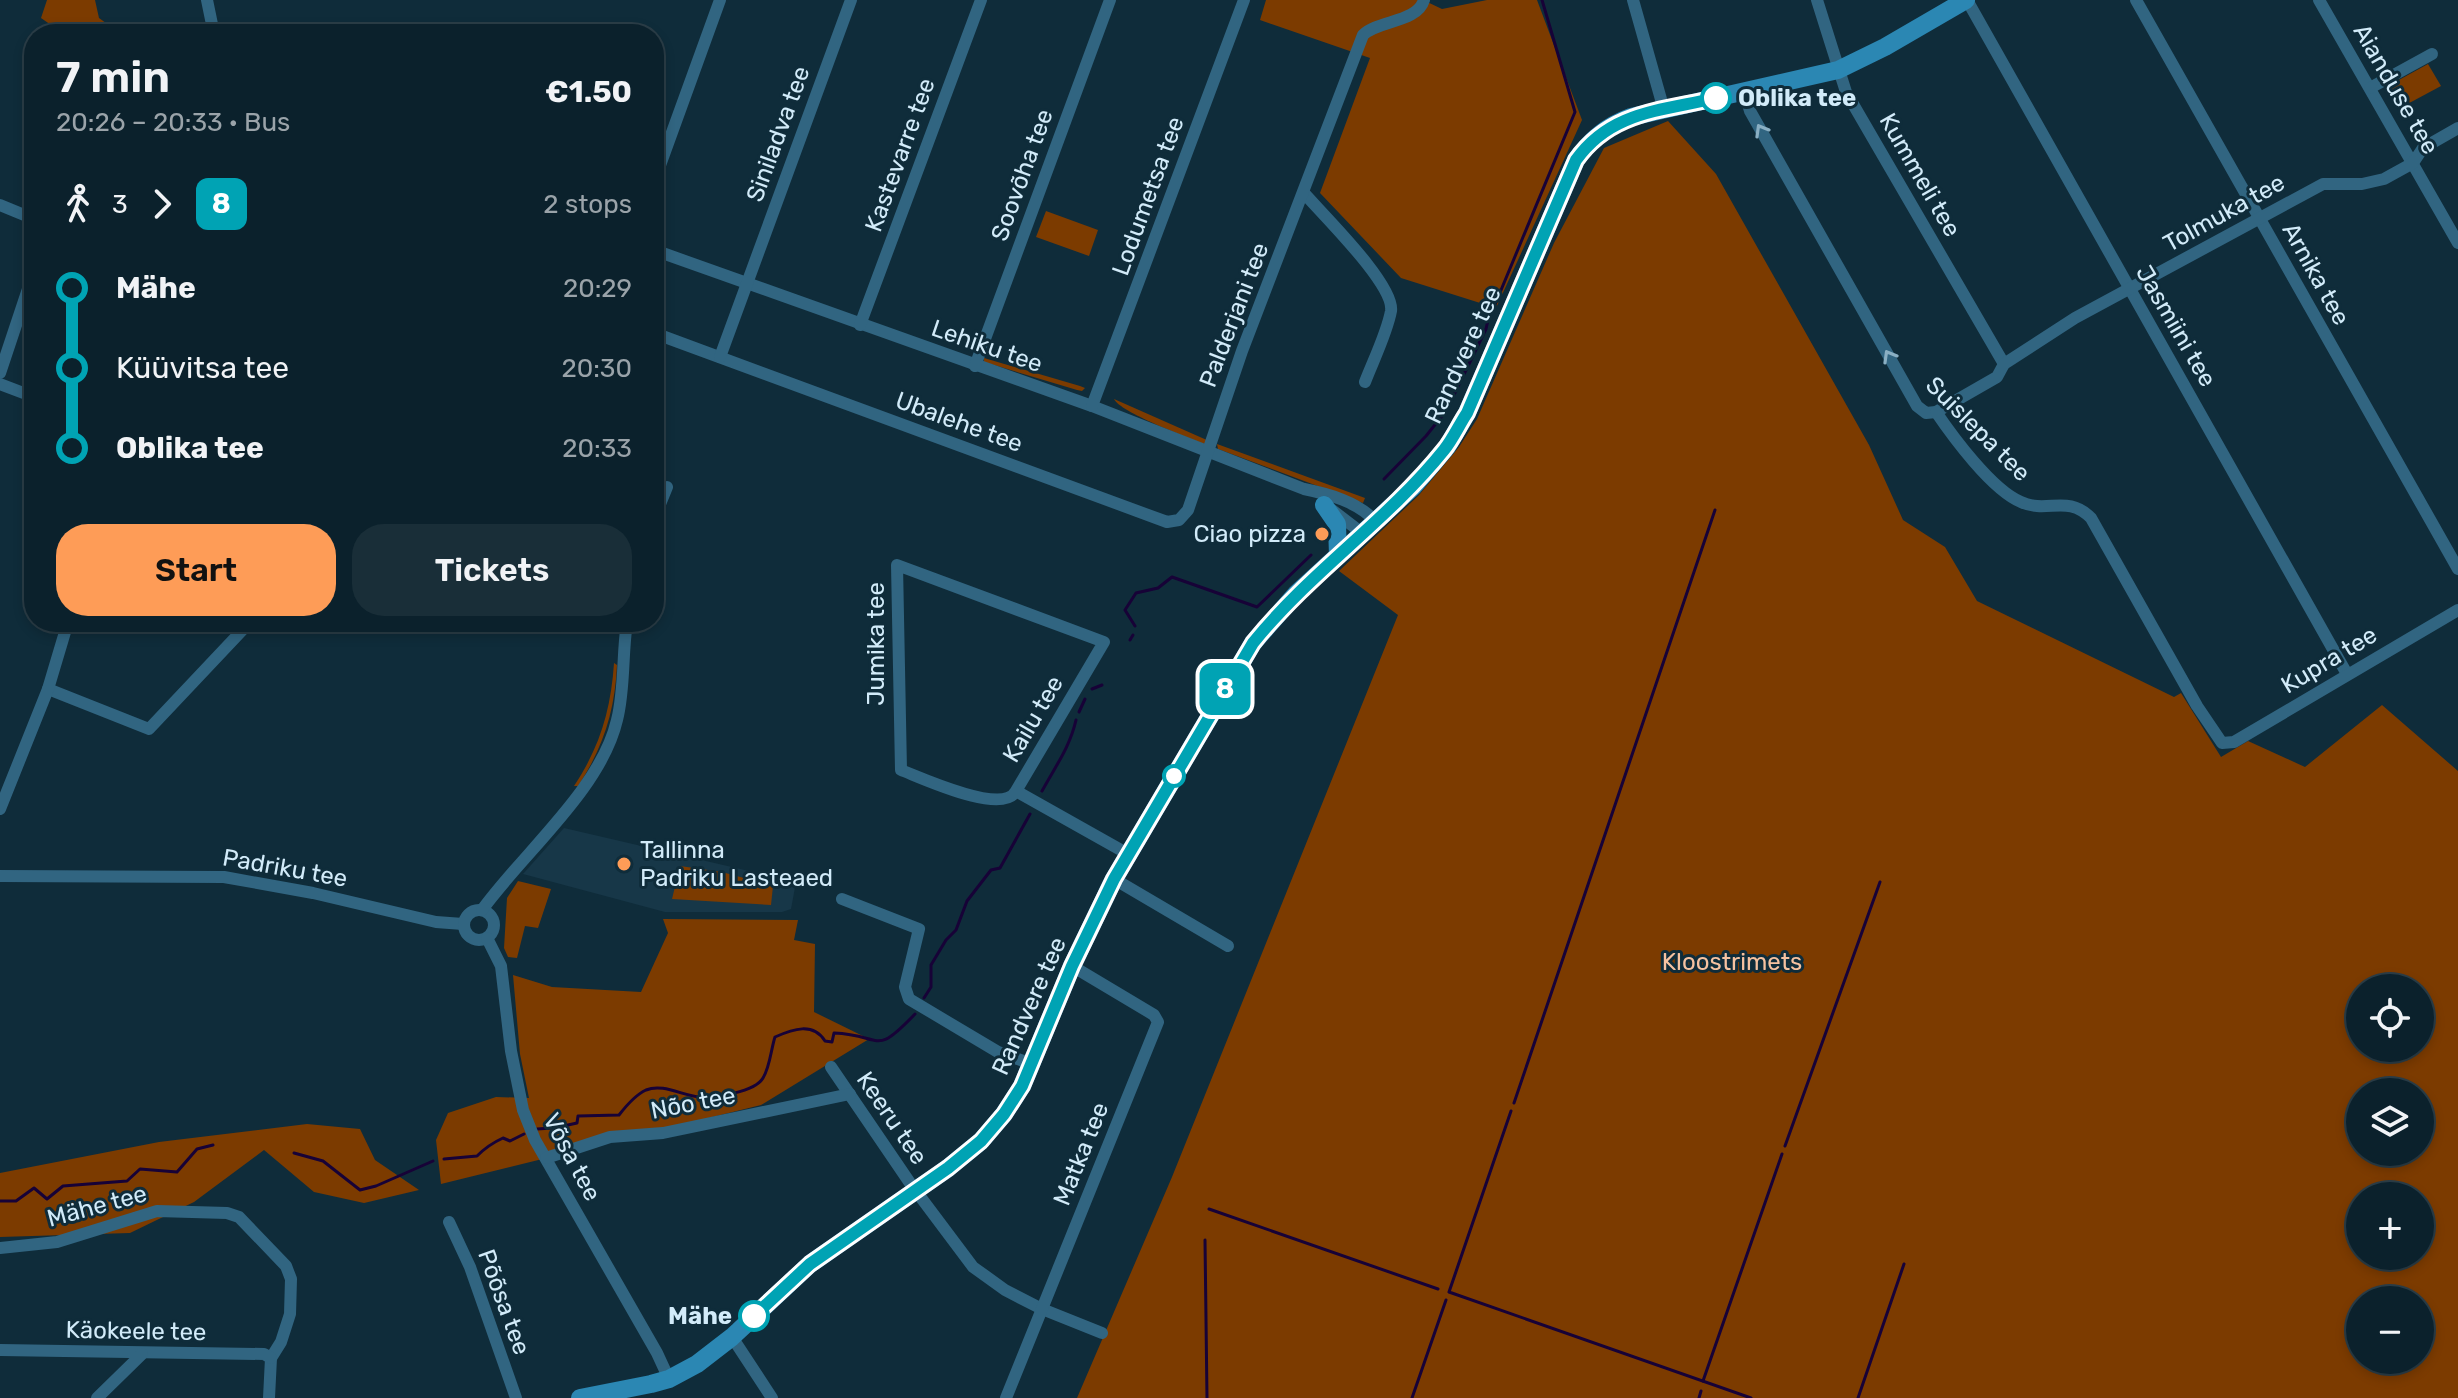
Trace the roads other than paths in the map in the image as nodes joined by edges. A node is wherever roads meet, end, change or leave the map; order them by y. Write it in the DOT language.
graph roads {
  1 [pos="207,0"];
  2 [pos="720,0"];
  3 [pos="851,0"];
  4 [pos="981,0"];
  5 [pos="1110,0"];
  6 [pos="1244,0"];
  7 [pos="1424,0"];
  8 [pos="1633,0"];
  9 [pos="1817,0"];
  10 [pos="1967,0"];
  11 [pos="2136,0"];
  12 [pos="2319,0"];
  13 [pos="212,24"];
  14 [pos="2432,54"];
  15 [pos="1838,70"];
  16 [pos="2370,88"];
  17 [pos="1744,91"];
  18 [pos="1664,110"];
  19 [pos="2458,128"];
  20 [pos="664,154"];
  21 [pos="2413,163"];
  22 [pos="1304,193"];
  23 [pos="0,205"];
  24 [pos="24,215"];
  25 [pos="2260,218"];
  26 [pos="2458,243"];
  27 [pos="664,254"];
  28 [pos="746,283"];
  29 [pos="2130,289"];
  30 [pos="24,301"];
  31 [pos="860,325"];
  32 [pos="664,337"];
  33 [pos="720,357"];
  34 [pos="2004,364"];
  35 [pos="975,366"];
  36 [pos="0,373"];
  37 [pos="1365,382"];
  38 [pos="0,384"];
  39 [pos="24,393"];
  40 [pos="1092,406"];
  41 [pos="1936,412"];
  42 [pos="1208,453"];
  43 [pos="667,487"];
  44 [pos="1304,489"];
  45 [pos="664,494"];
  46 [pos="1324,505"];
  47 [pos="1369,527"];
  48 [pos="1338,556"];
  49 [pos="2458,569"];
  50 [pos="2458,610"];
  51 [pos="65,632"];
  52 [pos="241,632"];
  53 [pos="626,632"];
  54 [pos="1104,642"];
  55 [pos="2347,674"];
  56 [pos="48,689"];
  57 [pos="2222,743"];
  58 [pos="1016,791"];
  59 [pos="0,809"];
  60 [pos="1128,854"];
  61 [pos="0,876"];
  62 [pos="1114,879"];
  63 [pos="842,899"];
  64 [pos="482,910"];
  65 [pos="463,924"];
  66 [pos="487,938"];
  67 [pos="1228,946"];
  68 [pos="1072,966"];
  69 [pos="1032,1064"];
  70 [pos="831,1067"];
  71 [pos="850,1094"];
  72 [pos="546,1158"];
  73 [pos="916,1190"];
  74 [pos="449,1222"];
  75 [pos="0,1248"];
  76 [pos="1042,1309"];
  77 [pos="1102,1333"];
  78 [pos="732,1337"];
  79 [pos="0,1350"];
  80 [pos="142,1354"];
  81 [pos="271,1358"];
  82 [pos="669,1379"];
  83 [pos="97,1398"];
  84 [pos="269,1398"];
  85 [pos="516,1398"];
  86 [pos="582,1398"];
  87 [pos="772,1398"];
  88 [pos="1006,1398"];
  1 -- 13 [label="street"];
  2 -- 20 [label="street"];
  3 -- 28 [label="street, Siniladva tee"];
  4 -- 31 [label="street, Kastevarre tee"];
  5 -- 35 [label="street, Soovõha tee"];
  6 -- 40 [label="street, Lodumetsa tee"];
  7 -- 22 [label="street, Palderjani tee"];
  8 -- 18 [label="street"];
  9 -- 15 [label="street, Kummeli tee"];
  10 -- 15 [label="main road, Randvere tee"];
  10 -- 29 [label="street, Jasmiini tee"];
  11 -- 25 [label="street, Arnika tee"];
  12 -- 16 [label="street, Aianduse tee"];
  14 -- 16 [label="street"];
  15 -- 17 [label="main road, Randvere tee"];
  15 -- 34 [label="street, Kummeli tee"];
  16 -- 21 [label="street, Aianduse tee"];
  17 -- 18 [label="main road, Randvere tee"];
  41 -- 17 [label="street, Suislepa tee, one-way"];
  18 -- 47 [label="main road, Randvere tee"];
  19 -- 21 [label="street, Tolmuka tee"];
  21 -- 25 [label="street, Tolmuka tee"];
  21 -- 26 [label="street, Aianduse tee"];
  22 -- 37 [label="street"];
  22 -- 42 [label="street, Palderjani tee"];
  23 -- 24 [label="street"];
  25 -- 29 [label="street, Tolmuka tee"];
  25 -- 49 [label="street, Arnika tee"];
  27 -- 28 [label="street, Lehiku tee"];
  28 -- 31 [label="street, Lehiku tee"];
  28 -- 33 [label="street"];
  29 -- 34 [label="street, Tolmuka tee"];
  29 -- 55 [label="street, Jasmiini tee"];
  30 -- 36 [label="street"];
  31 -- 35 [label="street, Lehiku tee"];
  32 -- 33 [label="street, Ubalehe tee"];
  33 -- 42 [label="street, Ubalehe tee"];
  34 -- 41 [label="street, Tolmuka tee"];
  35 -- 40 [label="street, Lehiku tee"];
  38 -- 39 [label="street"];
  40 -- 42 [label="street, Lehiku tee"];
  41 -- 57 [label="street, Suislepa tee"];
  42 -- 44 [label="street, Lehiku tee"];
  43 -- 45 [label="street"];
  44 -- 46 [label="street, Lehiku tee"];
  44 -- 47 [label="street, Lehiku tee"];
  46 -- 47 [label="street, Lehiku tee"];
  46 -- 48 [label="main road"];
  47 -- 48 [label="main road, Randvere tee"];
  48 -- 60 [label="main road, Randvere tee"];
  50 -- 55 [label="street, Kupra tee"];
  51 -- 56 [label="street"];
  52 -- 56 [label="street"];
  53 -- 64 [label="street"];
  54 -- 58 [label="street, Kailu tee"];
  54 -- 58 [label="street, Jumika tee"];
  55 -- 57 [label="street, Kupra tee"];
  56 -- 59 [label="street"];
  58 -- 60 [label="street, Kailu tee"];
  60 -- 62 [label="main road, Randvere tee"];
  61 -- 65 [label="street, Padriku tee"];
  62 -- 67 [label="street"];
  62 -- 68 [label="main road, Randvere tee"];
  63 -- 69 [label="street"];
  64 -- 65 [label="street"];
  64 -- 66 [label="street"];
  65 -- 66 [label="street"];
  66 -- 72 [label="street, Võsa tee"];
  68 -- 69 [label="main road, Randvere tee"];
  68 -- 76 [label="street, Matka tee"];
  69 -- 73 [label="main road, Randvere tee"];
  70 -- 71 [label="street, Keeru tee"];
  71 -- 72 [label="street, Nõo tee"];
  71 -- 73 [label="street, Keeru tee"];
  72 -- 82 [label="street, Võsa tee"];
  73 -- 76 [label="street, Keeru tee"];
  73 -- 78 [label="main road, Randvere tee"];
  74 -- 85 [label="street, Põõsa tee"];
  75 -- 81 [label="street, Mähe tee"];
  76 -- 77 [label="street, Keeru tee"];
  76 -- 88 [label="street, Matka tee"];
  78 -- 82 [label="main road, Randvere tee"];
  78 -- 87 [label="street"];
  79 -- 80 [label="street, Käokeele tee"];
  80 -- 81 [label="street, Käokeele tee"];
  80 -- 83 [label="street"];
  81 -- 84 [label="street, Mähe tee"];
  82 -- 86 [label="main road, Randvere tee"];
}
